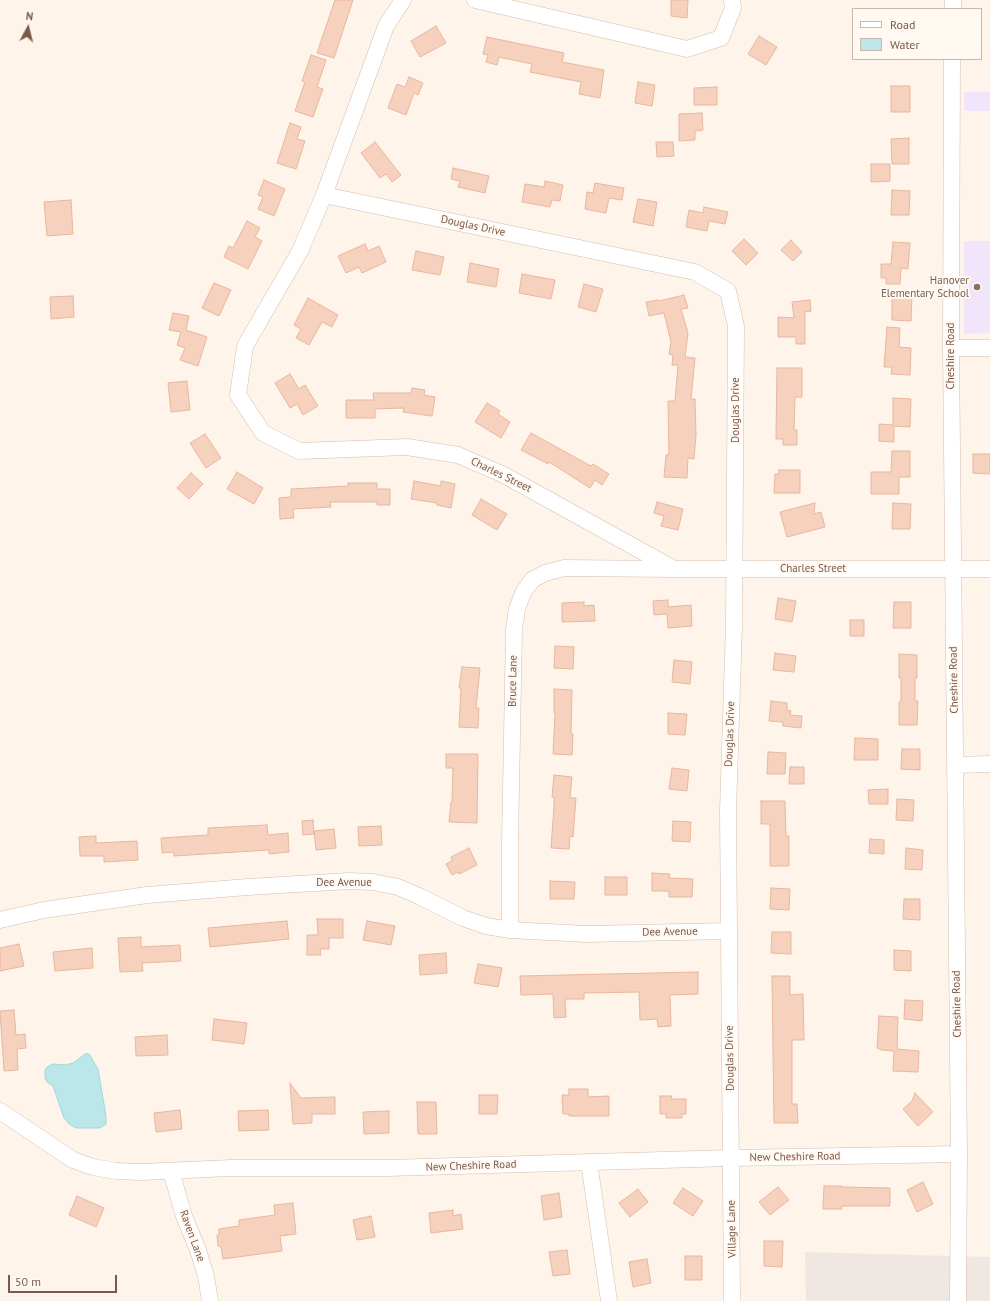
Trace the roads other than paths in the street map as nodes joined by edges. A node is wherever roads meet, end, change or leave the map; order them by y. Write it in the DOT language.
graph roads {
  1 [pos="403,0"];
  2 [pos="475,0"];
  3 [pos="732,0"];
  4 [pos="952,60"];
  5 [pos="324,195"];
  6 [pos="951,348"];
  7 [pos="990,348"];
  8 [pos="674,569"];
  9 [pos="953,569"];
  10 [pos="990,569"];
  11 [pos="735,570"];
  12 [pos="990,764"];
  13 [pos="955,765"];
  14 [pos="0,920"];
  15 [pos="510,930"];
  16 [pos="729,931"];
  17 [pos="0,1111"];
  18 [pos="959,1154"];
  19 [pos="731,1158"];
  20 [pos="589,1162"];
  21 [pos="171,1171"];
  22 [pos="210,1301"];
  23 [pos="609,1301"];
  24 [pos="732,1301"];
  25 [pos="958,1301"];
  1 -- 5 [label="street"];
  2 -- 3 [label="street"];
  4 -- 6 [label="street, Cheshire Road"];
  5 -- 8 [label="street, Charles Street"];
  5 -- 11 [label="street, Douglas Drive"];
  6 -- 7 [label="street"];
  6 -- 9 [label="street, Cheshire Road"];
  8 -- 11 [label="street, Charles Street"];
  8 -- 15 [label="street, Bruce Lane"];
  9 -- 10 [label="street, Charles Street"];
  9 -- 11 [label="street, Charles Street"];
  9 -- 13 [label="street, Cheshire Road"];
  11 -- 16 [label="street, Douglas Drive"];
  12 -- 13 [label="street"];
  13 -- 18 [label="street, Cheshire Road"];
  14 -- 15 [label="street, Dee Avenue"];
  15 -- 16 [label="street, Dee Avenue"];
  16 -- 19 [label="street, Douglas Drive"];
  17 -- 21 [label="street, New Cheshire Road"];
  18 -- 19 [label="street, New Cheshire Road"];
  18 -- 25 [label="street, Cheshire Road"];
  19 -- 20 [label="street, New Cheshire Road"];
  19 -- 24 [label="street, Village Lane"];
  20 -- 21 [label="street, New Cheshire Road"];
  20 -- 23 [label="street"];
  21 -- 22 [label="street, Raven Lane"];
}
